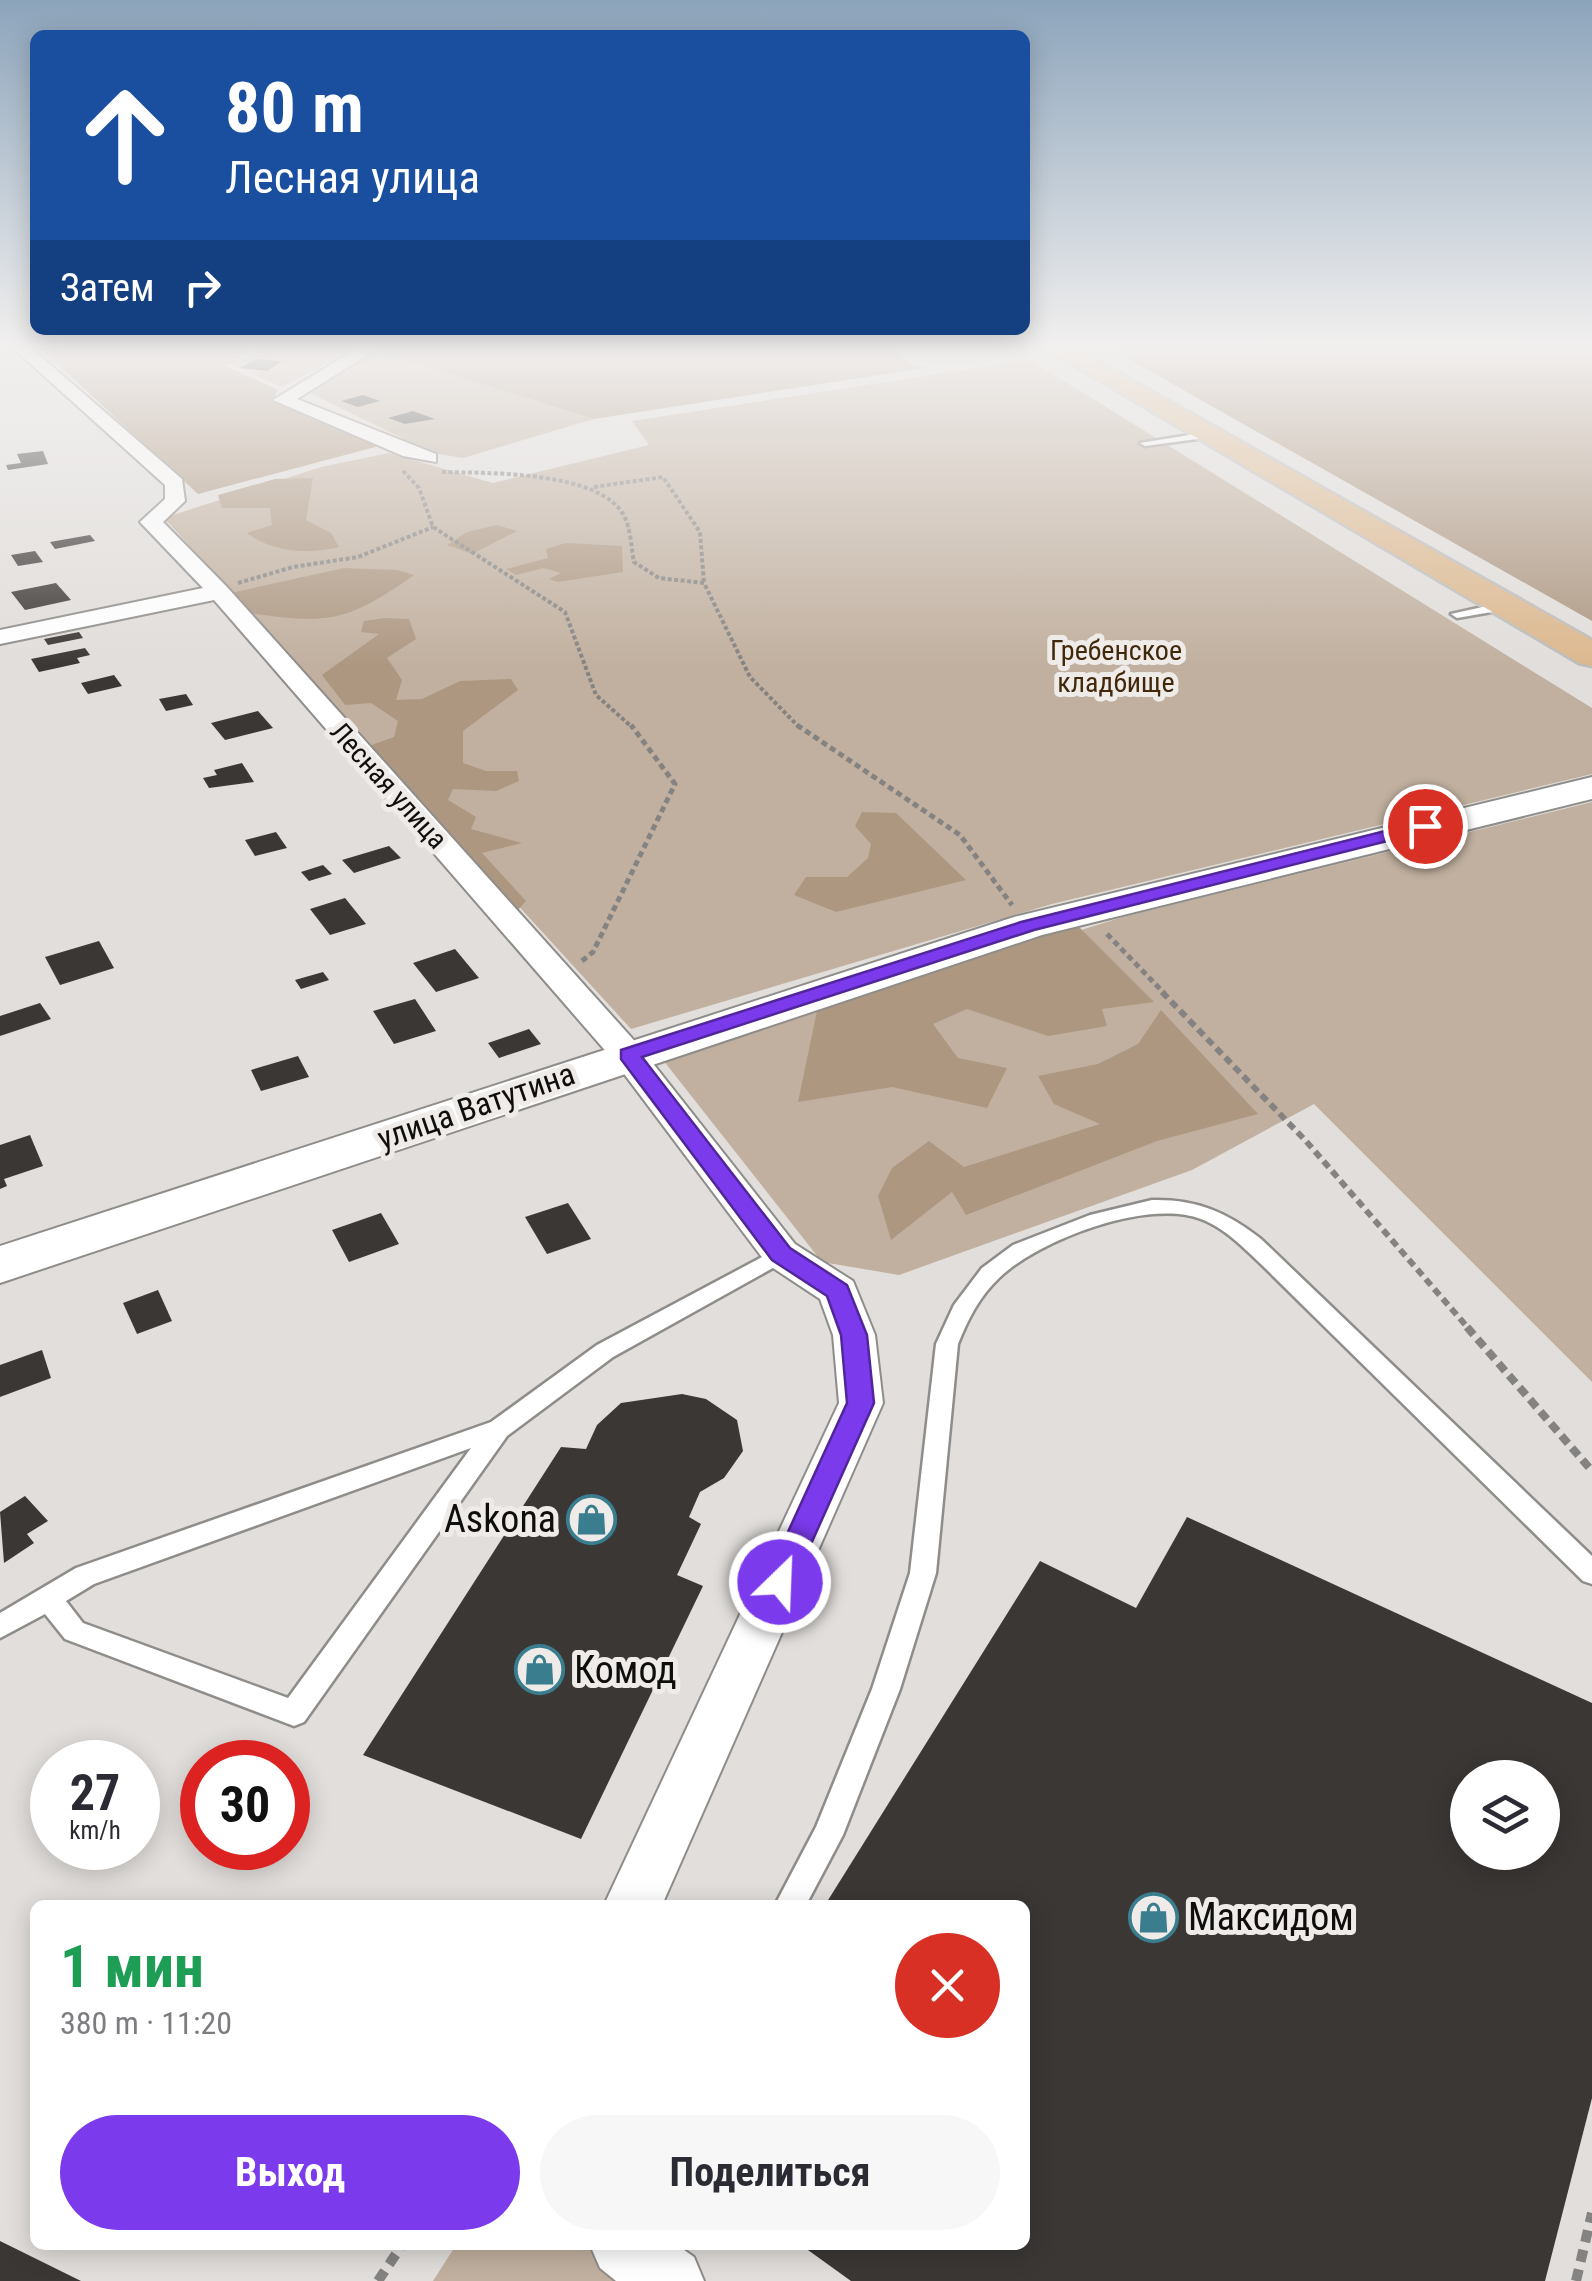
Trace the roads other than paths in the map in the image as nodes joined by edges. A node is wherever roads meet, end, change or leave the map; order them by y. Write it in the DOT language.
graph roads {
  1 [pos="141,453"];
  2 [pos="405,453"];
  3 [pos="1240,453"];
  4 [pos="1265,453"];
  5 [pos="428,466"];
  6 [pos="219,592"];
  7 [pos="1505,606"];
  8 [pos="1457,614"];
  9 [pos="0,637"];
  10 [pos="1592,640"];
  11 [pos="1592,655"];
  12 [pos="1592,788"];
  13 [pos="628,1054"];
  14 [pos="781,1254"];
  15 [pos="0,1265"];
  16 [pos="499,1429"];
  17 [pos="1592,1573"];
  18 [pos="48,1598"];
  19 [pos="0,1627"];
  20 [pos="635,1900"];
  21 [pos="793,1900"];
  22 [pos="630,2250"];
  23 [pos="670,2281"];
  1 -- 6 [label="street, Лесная улица"];
  2 -- 5 [label="street"];
  3 -- 7 [label="main road"];
  4 -- 10 [label="main road"];
  6 -- 9 [label="street"];
  6 -- 13 [label="street, Лесная улица"];
  7 -- 8 [label="lane"];
  7 -- 11 [label="main road"];
  12 -- 13 [label="street, улица Ватутина"];
  13 -- 14 [label="street, Лесная улица"];
  13 -- 15 [label="street, улица Ватутина"];
  14 -- 16 [label="lane"];
  14 -- 20 [label="street, Лесная улица"];
  16 -- 18 [label="lane"];
  16 -- 18 [label="lane"];
  17 -- 21 [label="lane"];
  18 -- 19 [label="lane"];
  22 -- 23 [label="street"];
}
